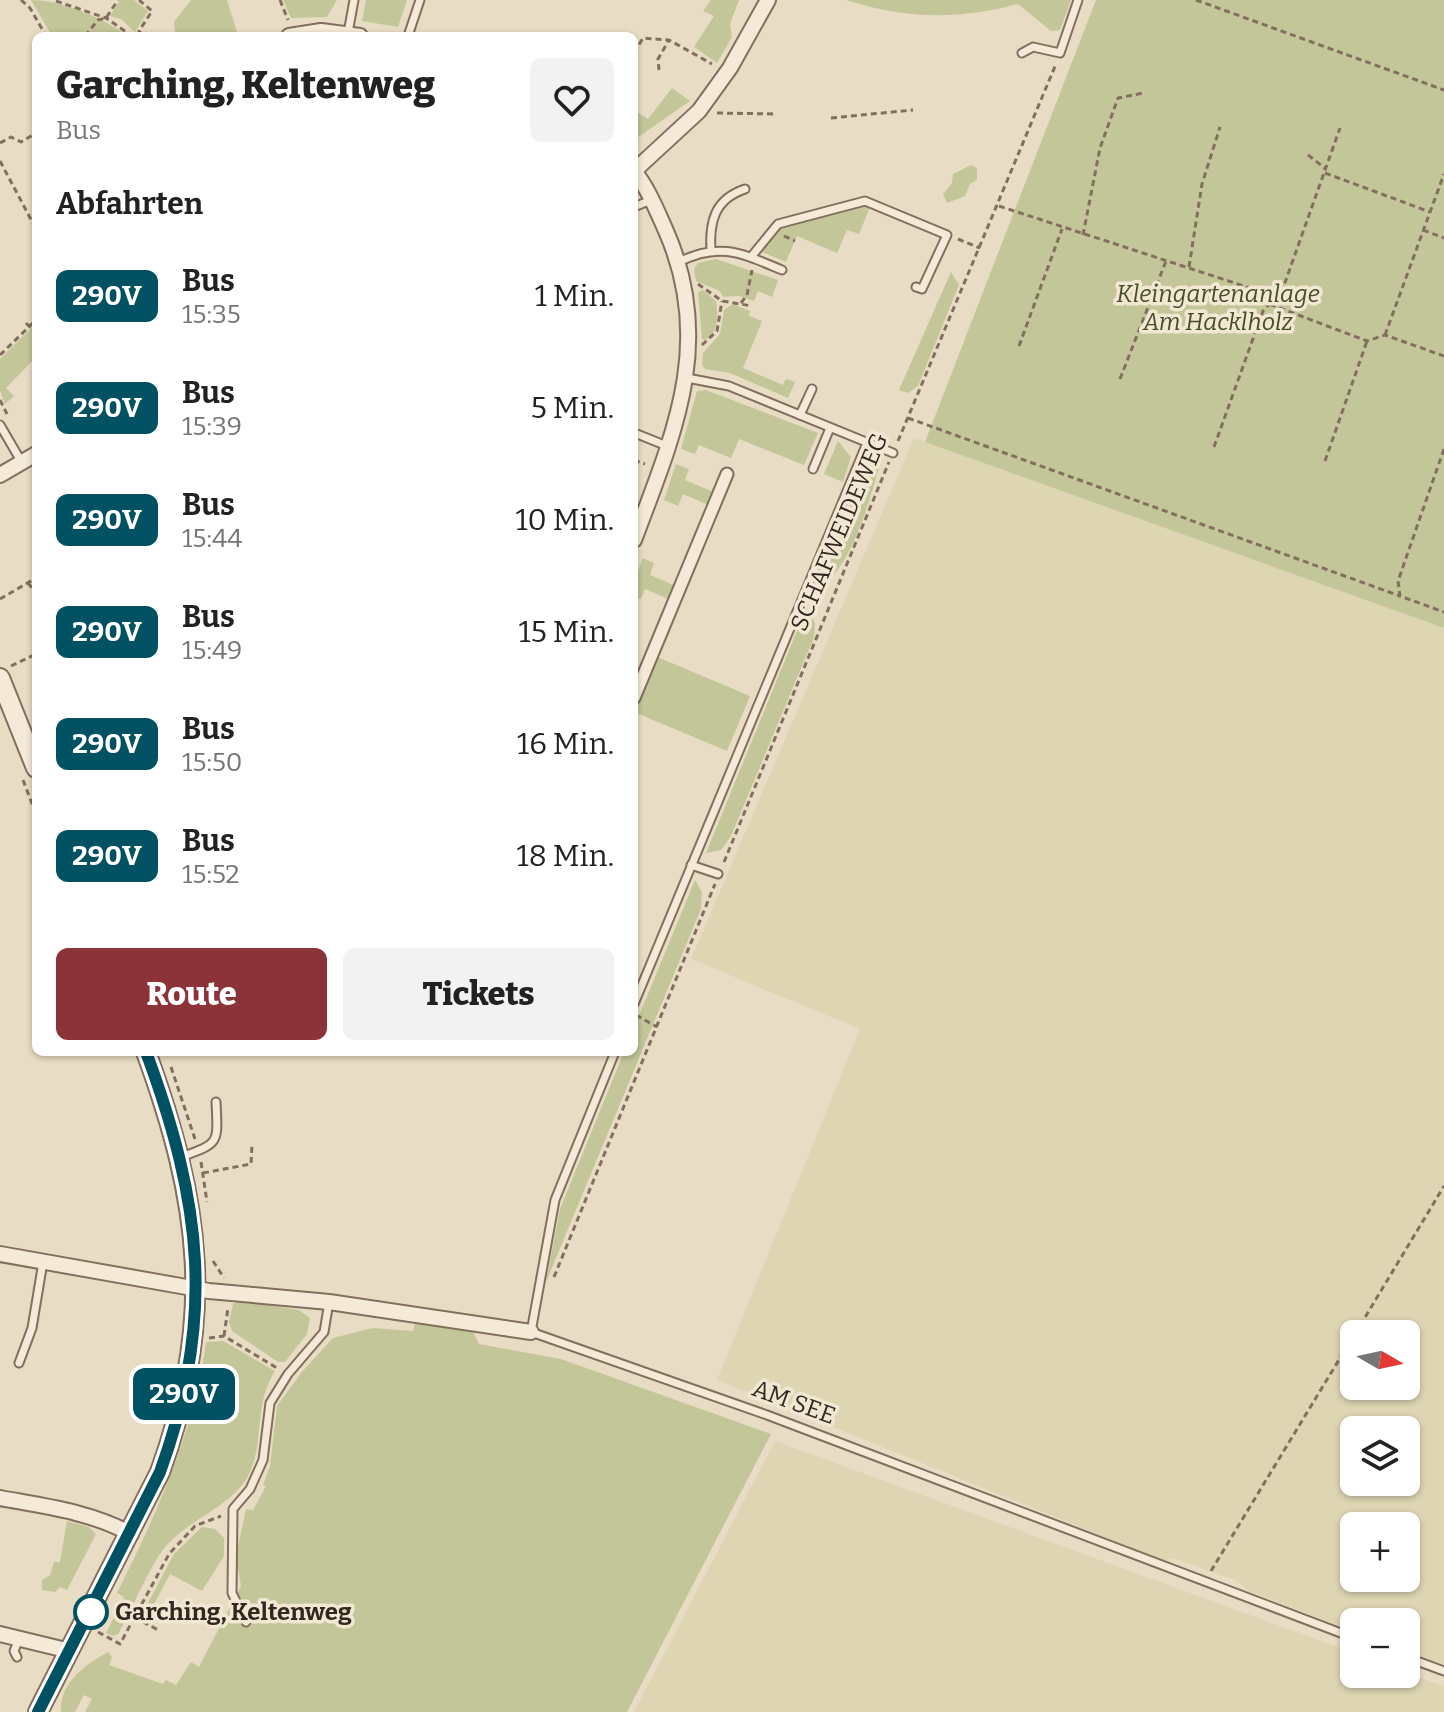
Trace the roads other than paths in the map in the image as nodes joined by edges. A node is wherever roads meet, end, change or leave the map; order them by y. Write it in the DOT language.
graph roads {
  1 [pos="354,0"];
  2 [pos="420,0"];
  3 [pos="768,0"];
  4 [pos="1078,0"];
  5 [pos="354,32"];
  6 [pos="409,32"];
  7 [pos="1022,53"];
  8 [pos="638,167"];
  9 [pos="638,178"];
  10 [pos="745,189"];
  11 [pos="651,200"];
  12 [pos="638,205"];
  13 [pos="711,251"];
  14 [pos="751,257"];
  15 [pos="679,262"];
  16 [pos="782,270"];
  17 [pos="916,287"];
  18 [pos="687,378"];
  19 [pos="812,389"];
  20 [pos="800,415"];
  21 [pos="0,425"];
  22 [pos="830,428"];
  23 [pos="638,434"];
  24 [pos="867,443"];
  25 [pos="669,447"];
  26 [pos="893,453"];
  27 [pos="32,456"];
  28 [pos="21,461"];
  29 [pos="813,469"];
  30 [pos="727,474"];
  31 [pos="0,475"];
  32 [pos="638,529"];
  33 [pos="6,672"];
  34 [pos="638,688"];
  35 [pos="32,755"];
  36 [pos="691,865"];
  37 [pos="718,874"];
  38 [pos="638,996"];
  39 [pos="147,1056"];
  40 [pos="613,1056"];
  41 [pos="216,1102"];
  42 [pos="181,1157"];
  43 [pos="0,1254"];
  44 [pos="43,1262"];
  45 [pos="197,1289"];
  46 [pos="329,1302"];
  47 [pos="531,1332"];
  48 [pos="19,1363"];
  49 [pos="0,1498"];
  50 [pos="131,1534"];
  51 [pos="246,1622"];
  52 [pos="1340,1633"];
  53 [pos="0,1634"];
  54 [pos="19,1639"];
  55 [pos="70,1651"];
  56 [pos="17,1657"];
  57 [pos="1420,1662"];
  58 [pos="1444,1671"];
  59 [pos="39,1712"];
  1 -- 5 [label="lane"];
  2 -- 6 [label="lane"];
  3 -- 8 [label="street"];
  4 -- 7 [label="lane"];
  9 -- 11 [label="street"];
  10 -- 13 [label="lane"];
  11 -- 12 [label="lane"];
  11 -- 15 [label="street"];
  13 -- 14 [label="lane"];
  13 -- 15 [label="lane"];
  14 -- 16 [label="lane"];
  14 -- 17 [label="lane"];
  15 -- 18 [label="street"];
  18 -- 20 [label="lane"];
  18 -- 25 [label="street"];
  19 -- 20 [label="lane"];
  20 -- 22 [label="lane"];
  21 -- 28 [label="lane"];
  22 -- 24 [label="lane"];
  22 -- 29 [label="lane"];
  23 -- 25 [label="lane"];
  24 -- 26 [label="lane"];
  24 -- 36 [label="lane"];
  25 -- 32 [label="street"];
  27 -- 28 [label="street"];
  28 -- 31 [label="street"];
  30 -- 34 [label="street"];
  33 -- 35 [label="street"];
  36 -- 37 [label="lane"];
  36 -- 38 [label="lane"];
  39 -- 42 [label="street"];
  40 -- 47 [label="lane"];
  41 -- 42 [label="lane"];
  42 -- 45 [label="street"];
  43 -- 44 [label="street, AM SEE"];
  44 -- 45 [label="street, AM SEE"];
  44 -- 48 [label="lane"];
  45 -- 46 [label="street, AM SEE"];
  45 -- 50 [label="street"];
  46 -- 47 [label="street, AM SEE"];
  46 -- 51 [label="lane"];
  47 -- 52 [label="lane, AM SEE"];
  49 -- 50 [label="street"];
  50 -- 55 [label="street"];
  53 -- 54 [label="street"];
  54 -- 55 [label="street"];
  54 -- 56 [label="lane"];
  55 -- 59 [label="street"];
  57 -- 58 [label="lane"];
}
